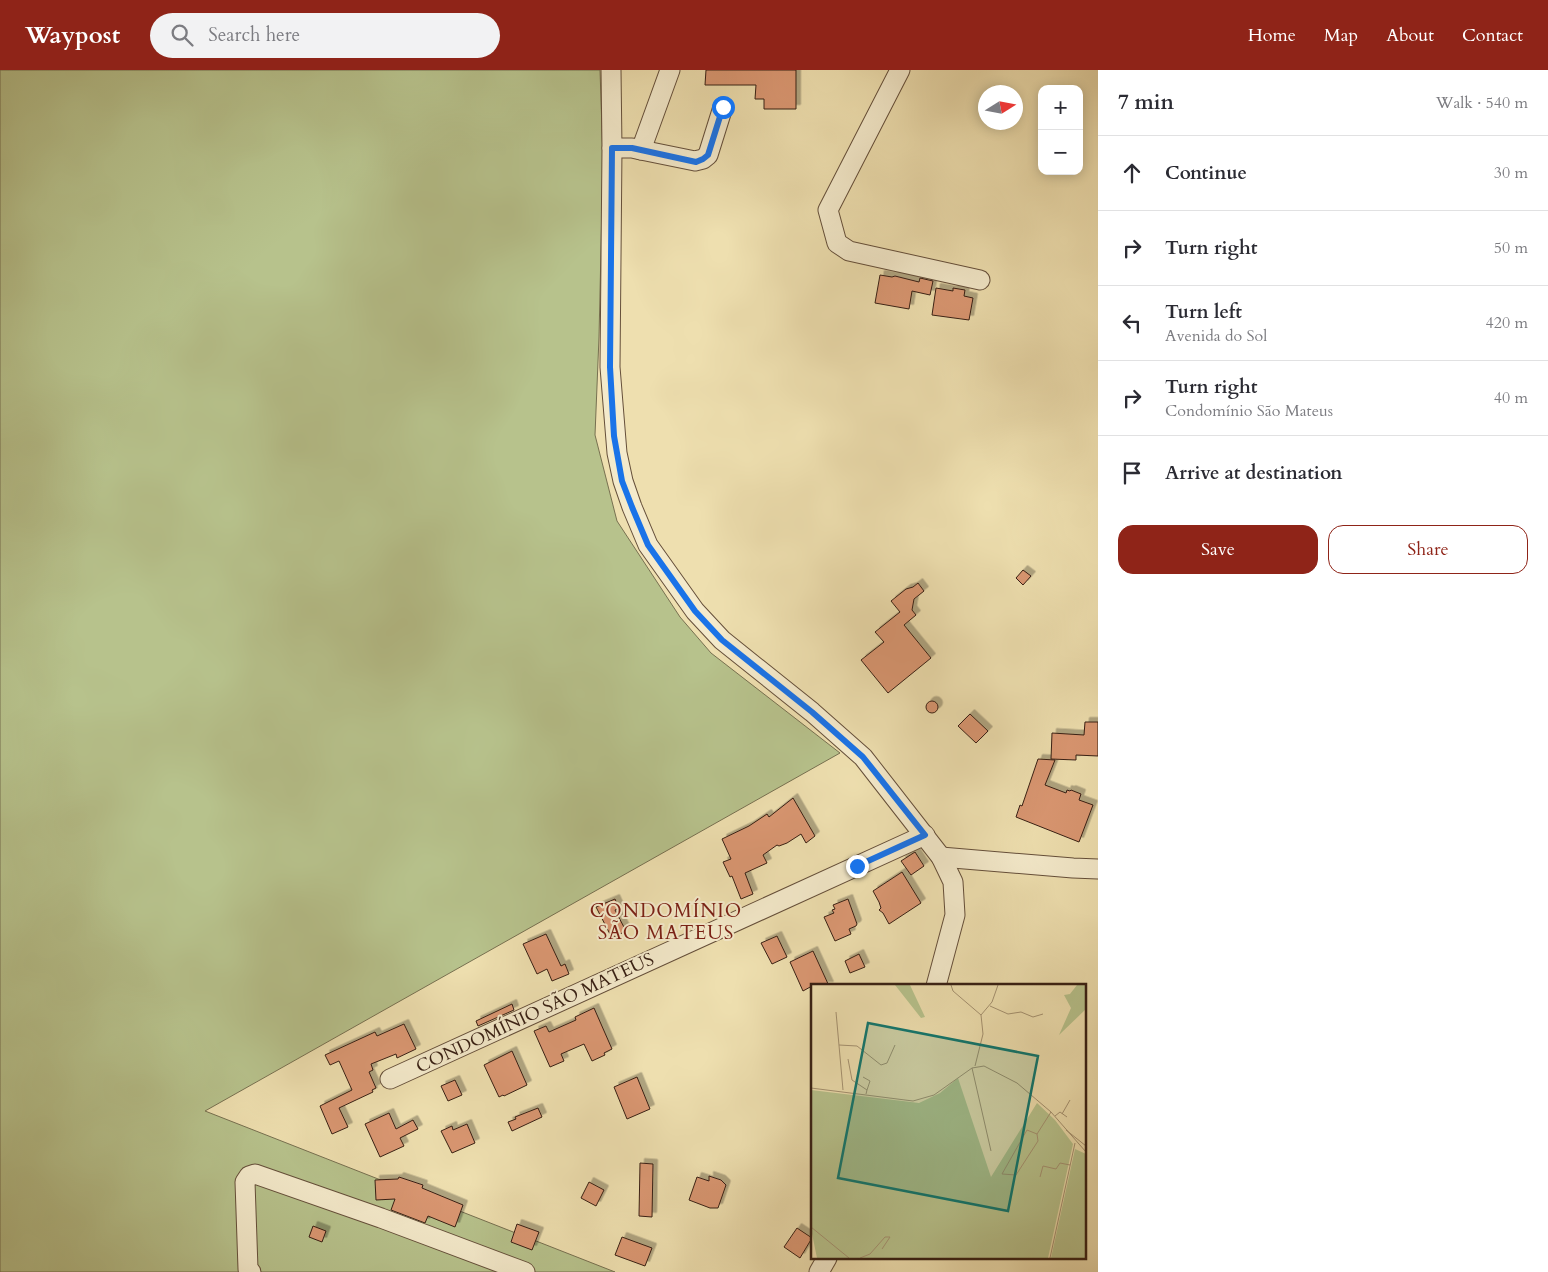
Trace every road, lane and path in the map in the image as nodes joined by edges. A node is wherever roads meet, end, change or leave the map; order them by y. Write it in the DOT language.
graph roads {
  1 [pos="611,70"];
  2 [pos="670,70"];
  3 [pos="900,70"];
  4 [pos="723,107"];
  5 [pos="612,148"];
  6 [pos="641,150"];
  7 [pos="980,280"];
  8 [pos="925,835"];
  9 [pos="941,857"];
  10 [pos="1098,869"];
  11 [pos="937,984"];
  12 [pos="390,1079"];
  13 [pos="826,1260"];
  14 [pos="250,1272"];
  15 [pos="524,1272"];
  16 [pos="820,1272"];
  1 -- 5 [label="street"];
  2 -- 6 [label="street"];
  3 -- 7 [label="street"];
  4 -- 6 [label="street"];
  5 -- 6 [label="street"];
  5 -- 8 [label="street"];
  8 -- 9 [label="street"];
  8 -- 12 [label="street, CONDOMÍNIO SÃO MATEUS"];
  9 -- 10 [label="street"];
  9 -- 11 [label="street"];
  13 -- 16 [label="street"];
  14 -- 15 [label="street"];
}
